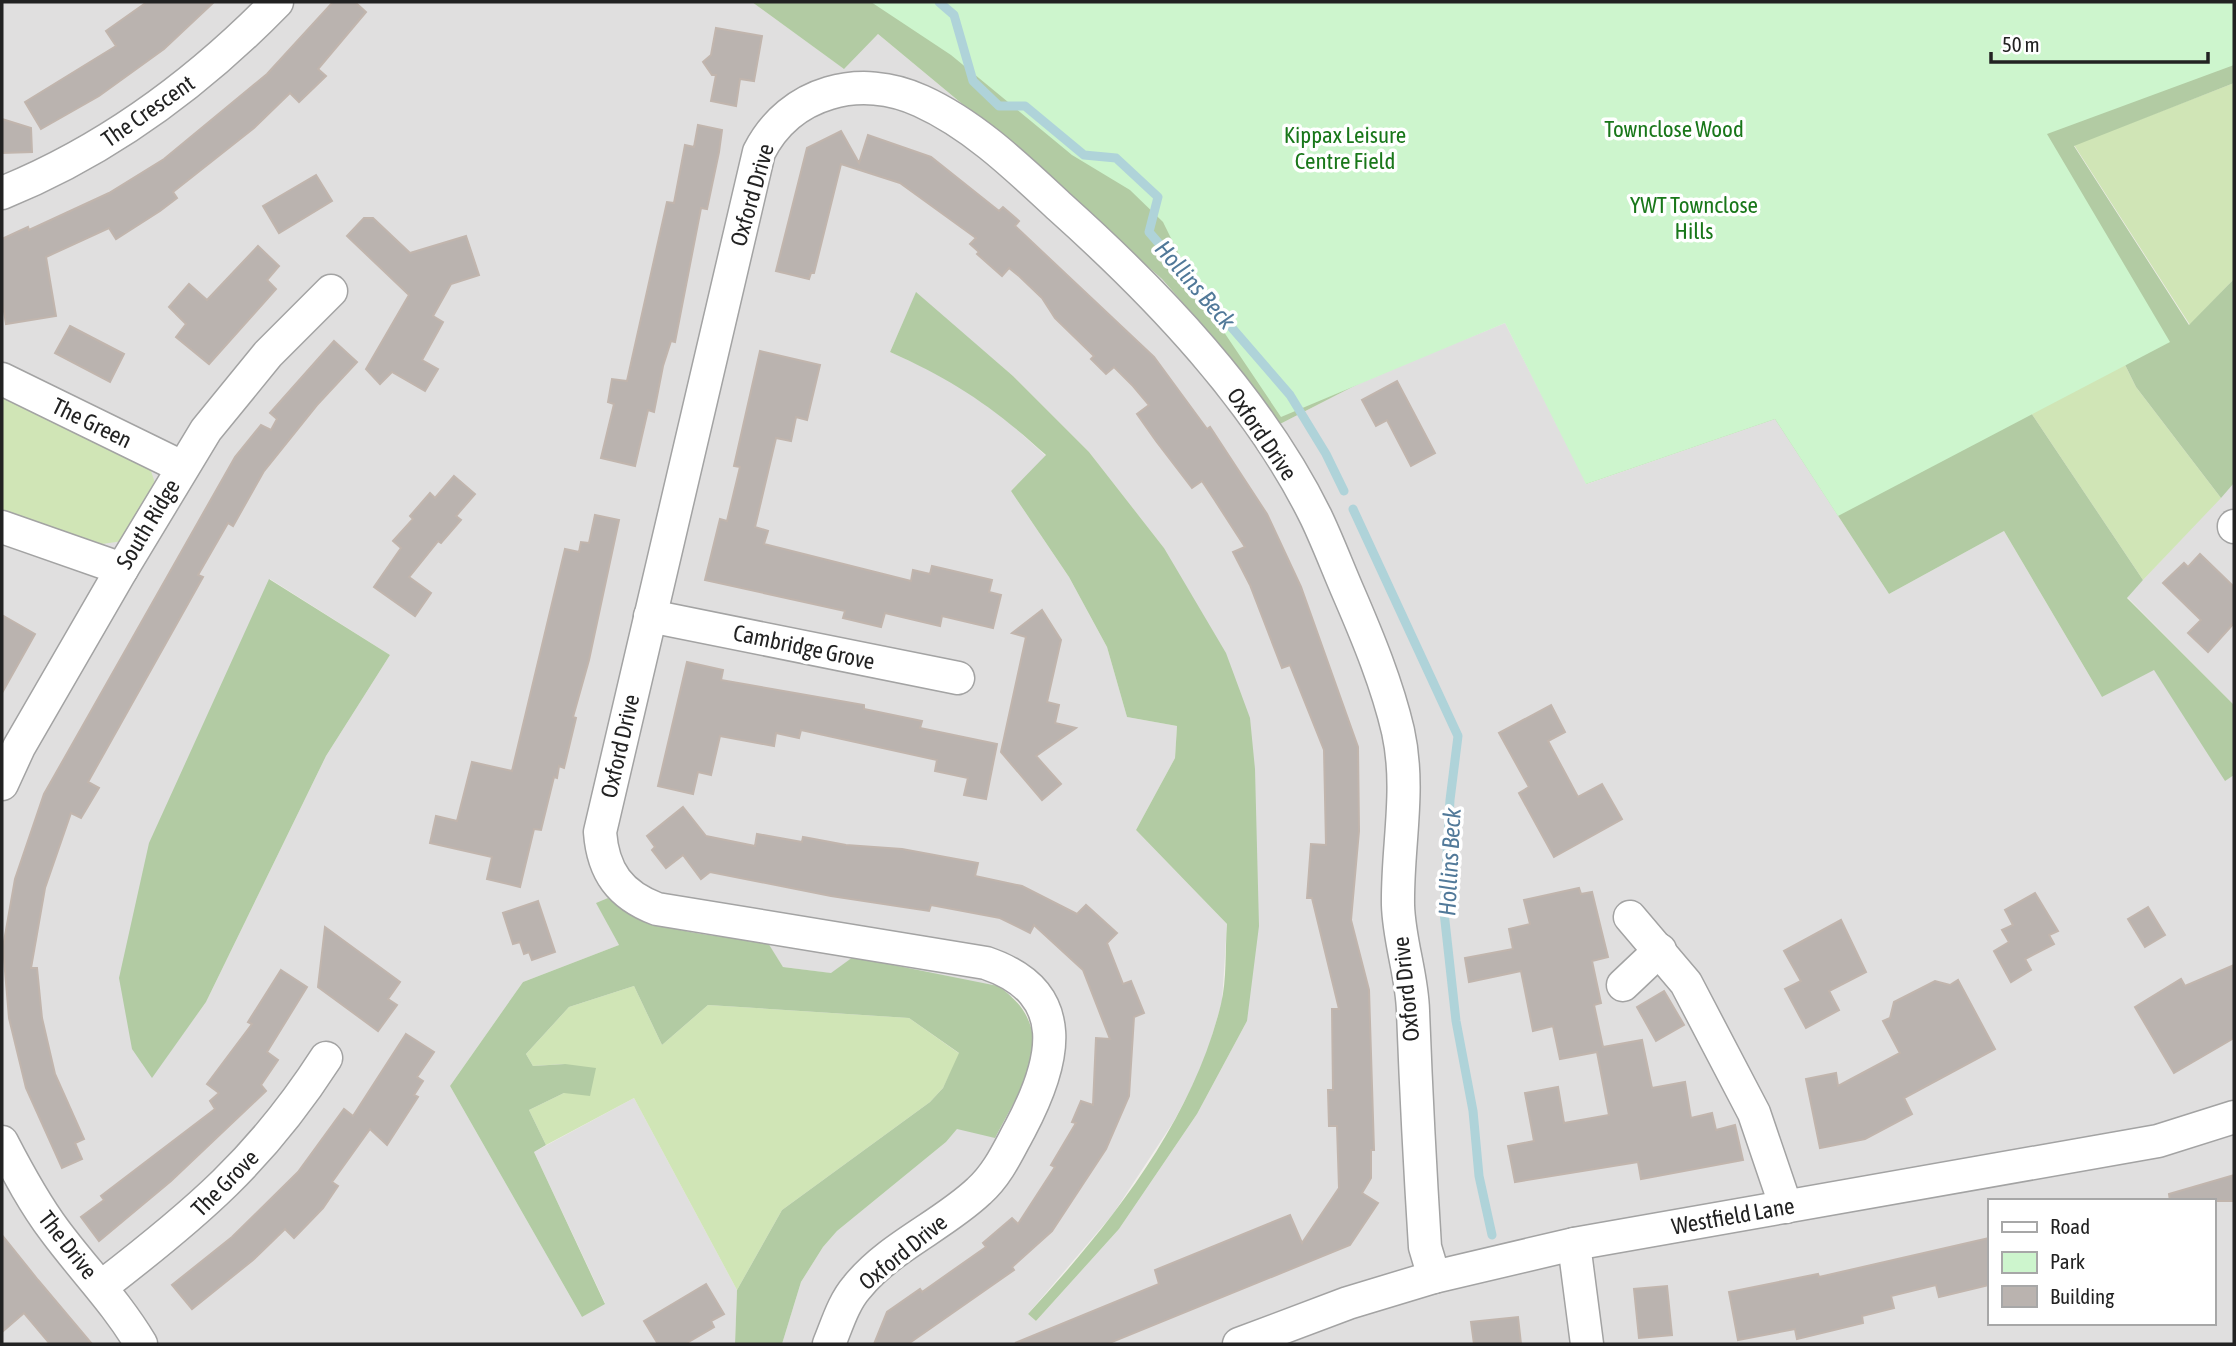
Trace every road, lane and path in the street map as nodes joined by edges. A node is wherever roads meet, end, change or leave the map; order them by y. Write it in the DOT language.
graph roads {
  1 [pos="277,2"];
  2 [pos="2,193"];
  3 [pos="331,291"];
  4 [pos="2,379"];
  5 [pos="182,467"];
  6 [pos="2,527"];
  7 [pos="121,569"];
  8 [pos="650,616"];
  9 [pos="958,678"];
  10 [pos="2,783"];
  11 [pos="1630,917"];
  12 [pos="1660,950"];
  13 [pos="1623,985"];
  14 [pos="326,1058"];
  15 [pos="2234,1117"];
  16 [pos="2,1142"];
  17 [pos="1786,1207"];
  18 [pos="1574,1244"];
  19 [pos="1434,1276"];
  20 [pos="102,1287"];
  21 [pos="141,1344"];
  22 [pos="829,1344"];
  23 [pos="1239,1344"];
  24 [pos="1587,1344"];
  1 -- 2 [label="street, The Crescent"];
  3 -- 5 [label="street, South Ridge"];
  4 -- 5 [label="street, The Green"];
  5 -- 7 [label="street, South Ridge"];
  6 -- 7 [label="street"];
  7 -- 10 [label="street, South Ridge"];
  8 -- 9 [label="street, Cambridge Grove"];
  8 -- 19 [label="street, Oxford Drive"];
  8 -- 22 [label="street, Oxford Drive"];
  11 -- 12 [label="street"];
  12 -- 13 [label="street"];
  12 -- 17 [label="street"];
  14 -- 20 [label="street, The Grove"];
  15 -- 17 [label="street, Westfield Lane"];
  16 -- 20 [label="street, The Drive"];
  17 -- 18 [label="street, Westfield Lane"];
  18 -- 19 [label="street, Westfield Lane"];
  18 -- 24 [label="street"];
  19 -- 23 [label="street, Westfield Lane"];
  20 -- 21 [label="street, The Drive"];
}
